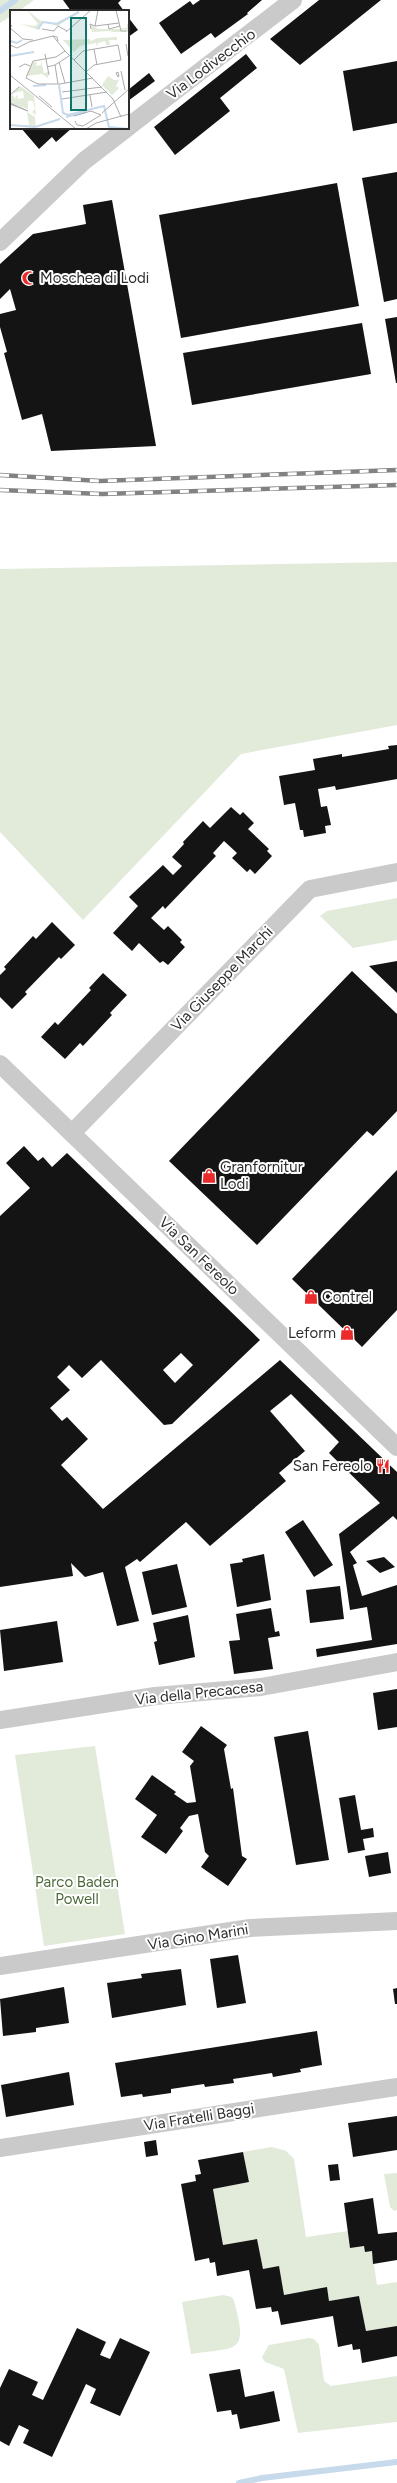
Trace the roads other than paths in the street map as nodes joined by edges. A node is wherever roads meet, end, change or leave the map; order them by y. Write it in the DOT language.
graph roads {
  1 [pos="293,0"];
  2 [pos="129,127"];
  3 [pos="127,129"];
  4 [pos="0,242"];
  5 [pos="397,872"];
  6 [pos="0,1064"];
  7 [pos="72,1133"];
  8 [pos="397,1447"];
  9 [pos="397,1662"];
  10 [pos="0,1720"];
  11 [pos="397,1920"];
  12 [pos="0,1966"];
  13 [pos="397,2087"];
  14 [pos="0,2148"];
  1 -- 2 [label="street, Via Lodivecchio"];
  3 -- 4 [label="street, Via Lodivecchio"];
  5 -- 7 [label="street, Via Giuseppe Marchi"];
  6 -- 7 [label="street, Via San Fereolo"];
  7 -- 8 [label="street, Via San Fereolo"];
  9 -- 10 [label="street, Via della Precacesa"];
  11 -- 12 [label="street, Via Gino Marini"];
  13 -- 14 [label="street, Via Fratelli Baggi"];
}
